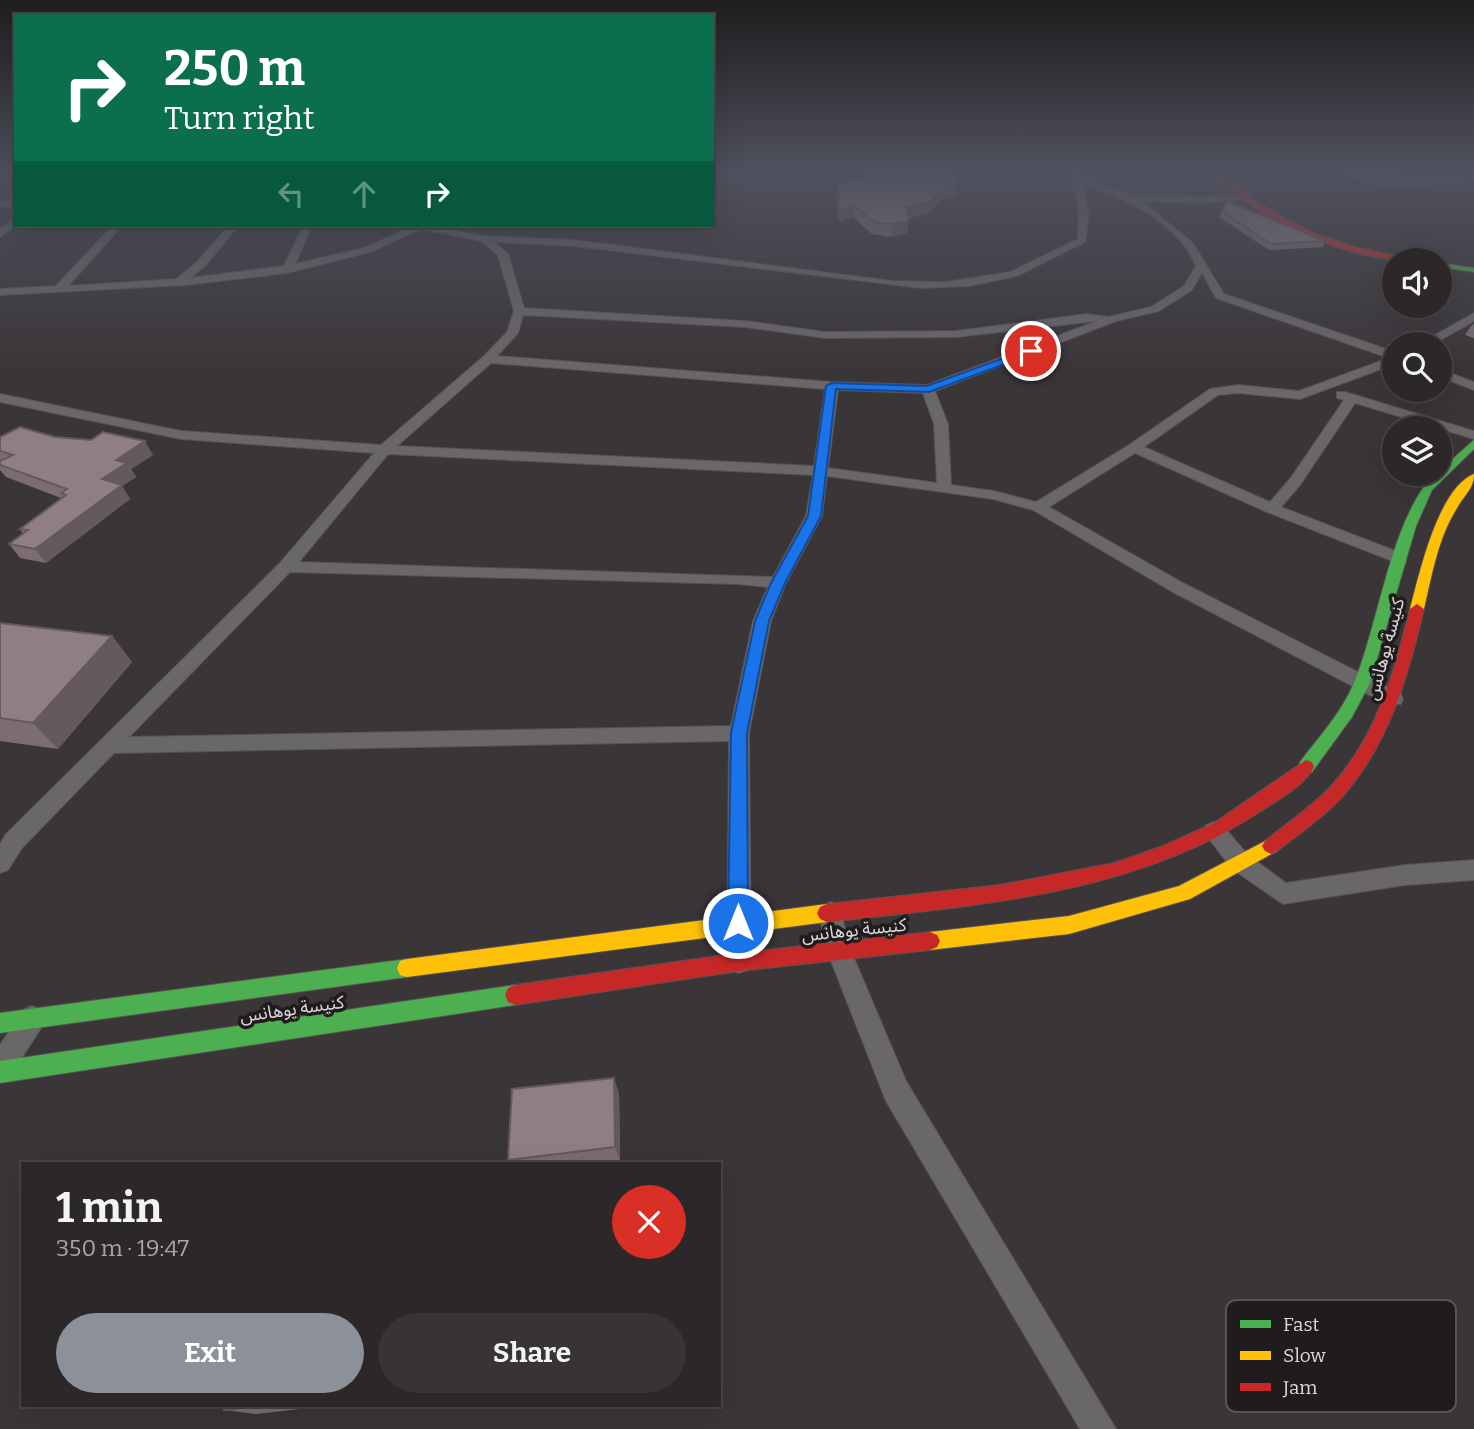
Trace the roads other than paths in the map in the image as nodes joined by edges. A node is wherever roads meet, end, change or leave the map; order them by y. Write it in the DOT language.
graph roads {
  1 [pos="104,240"];
  2 [pos="221,240"];
  3 [pos="301,240"];
  4 [pos="390,240"];
  5 [pos="486,240"];
  6 [pos="500,240"];
  7 [pos="1082,240"];
  8 [pos="1183,240"];
  9 [pos="1335,240"];
  10 [pos="1382,252"];
  11 [pos="1201,266"];
  12 [pos="1452,267"];
  13 [pos="287,270"];
  14 [pos="1474,270"];
  15 [pos="179,282"];
  16 [pos="59,289"];
  17 [pos="0,292"];
  18 [pos="519,311"];
  19 [pos="1474,316"];
  20 [pos="1112,319"];
  21 [pos="1446,332"];
  22 [pos="1382,353"];
  23 [pos="488,359"];
  24 [pos="1382,363"];
  25 [pos="1452,378"];
  26 [pos="832,386"];
  27 [pos="1474,386"];
  28 [pos="1324,388"];
  29 [pos="929,389"];
  30 [pos="0,398"];
  31 [pos="1351,399"];
  32 [pos="25,405"];
  33 [pos="0,414"];
  34 [pos="1474,435"];
  35 [pos="1474,443"];
  36 [pos="1134,448"];
  37 [pos="384,449"];
  38 [pos="820,471"];
  39 [pos="1474,478"];
  40 [pos="944,488"];
  41 [pos="1038,507"];
  42 [pos="1272,509"];
  43 [pos="1400,559"];
  44 [pos="286,567"];
  45 [pos="778,583"];
  46 [pos="1362,683"];
  47 [pos="1394,699"];
  48 [pos="739,733"];
  49 [pos="109,745"];
  50 [pos="1214,831"];
  51 [pos="1240,862"];
  52 [pos="0,863"];
  53 [pos="1474,870"];
  54 [pos="831,912"];
  55 [pos="738,923"];
  56 [pos="839,951"];
  57 [pos="739,962"];
  58 [pos="32,1019"];
  59 [pos="0,1023"];
  60 [pos="0,1071"];
  61 [pos="1098,1429"];
  1 -- 16 [label="street"];
  2 -- 15 [label="street"];
  3 -- 13 [label="street"];
  4 -- 13 [label="street"];
  5 -- 18 [label="street"];
  6 -- 7 [label="street"];
  8 -- 11 [label="street"];
  9 -- 10 [label="street"];
  11 -- 20 [label="street"];
  11 -- 22 [label="street"];
  12 -- 14 [label="street"];
  13 -- 15 [label="street"];
  15 -- 16 [label="street"];
  16 -- 17 [label="street"];
  18 -- 20 [label="street"];
  18 -- 23 [label="street"];
  19 -- 21 [label="street"];
  20 -- 29 [label="street"];
  23 -- 26 [label="street"];
  23 -- 37 [label="street"];
  24 -- 28 [label="street"];
  25 -- 27 [label="street"];
  26 -- 29 [label="street"];
  26 -- 38 [label="street"];
  28 -- 31 [label="street"];
  28 -- 36 [label="street"];
  29 -- 40 [label="street"];
  30 -- 32 [label="street"];
  31 -- 34 [label="street"];
  31 -- 42 [label="street"];
  32 -- 33 [label="street"];
  32 -- 37 [label="street"];
  35 -- 43 [label="street"];
  36 -- 41 [label="street"];
  36 -- 42 [label="street"];
  37 -- 38 [label="street"];
  37 -- 44 [label="street"];
  38 -- 40 [label="street"];
  38 -- 45 [label="street"];
  39 -- 47 [label="street, كنيسة يوهانس"];
  40 -- 41 [label="street"];
  41 -- 46 [label="street"];
  42 -- 43 [label="street"];
  43 -- 46 [label="street"];
  44 -- 45 [label="street"];
  44 -- 49 [label="street"];
  45 -- 48 [label="street"];
  46 -- 47 [label="street"];
  46 -- 50 [label="street"];
  47 -- 51 [label="street, كنيسة يوهانس"];
  48 -- 49 [label="street"];
  48 -- 55 [label="street"];
  49 -- 52 [label="street"];
  50 -- 51 [label="street"];
  50 -- 54 [label="street"];
  51 -- 53 [label="street"];
  51 -- 56 [label="street, كنيسة يوهانس"];
  54 -- 55 [label="street"];
  54 -- 56 [label="street"];
  55 -- 57 [label="street"];
  55 -- 58 [label="street"];
  56 -- 57 [label="street, كنيسة يوهانس"];
  56 -- 61 [label="street"];
  57 -- 60 [label="street, كنيسة يوهانس"];
  58 -- 59 [label="street"];
  58 -- 60 [label="street"];
}
